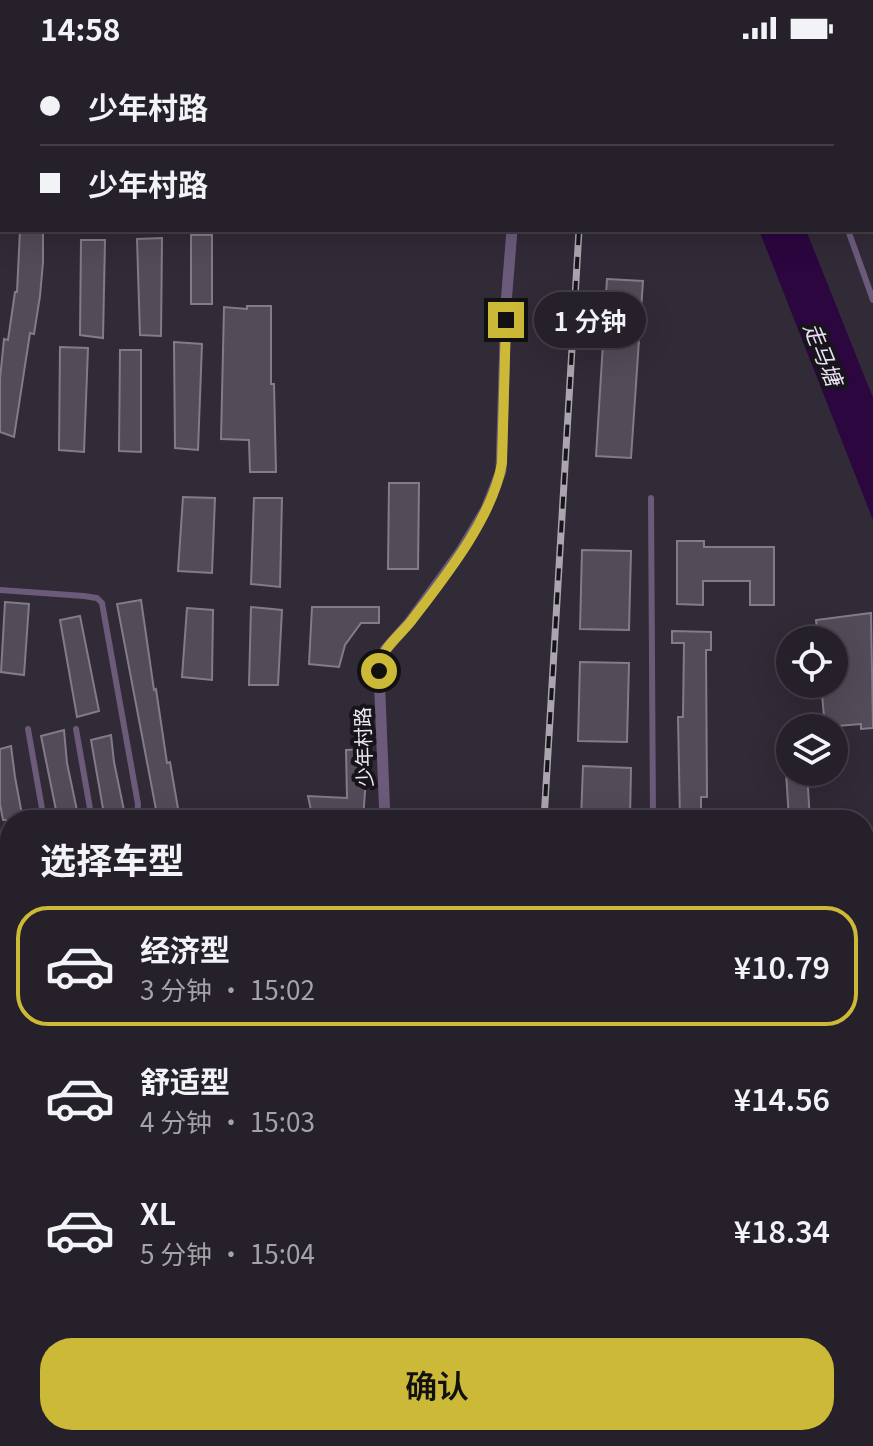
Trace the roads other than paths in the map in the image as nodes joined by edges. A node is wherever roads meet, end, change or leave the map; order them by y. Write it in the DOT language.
graph roads {
  1 [pos="512,232"];
  2 [pos="849,232"];
  3 [pos="873,300"];
  4 [pos="651,498"];
  5 [pos="0,590"];
  6 [pos="28,729"];
  7 [pos="76,729"];
  8 [pos="42,810"];
  9 [pos="90,810"];
  10 [pos="138,810"];
  11 [pos="385,810"];
  12 [pos="653,810"];
  1 -- 11 [label="street, 少年村路"];
  2 -- 3 [label="lane"];
  4 -- 12 [label="lane"];
  5 -- 10 [label="lane"];
  6 -- 8 [label="lane"];
  7 -- 9 [label="lane"];
}
